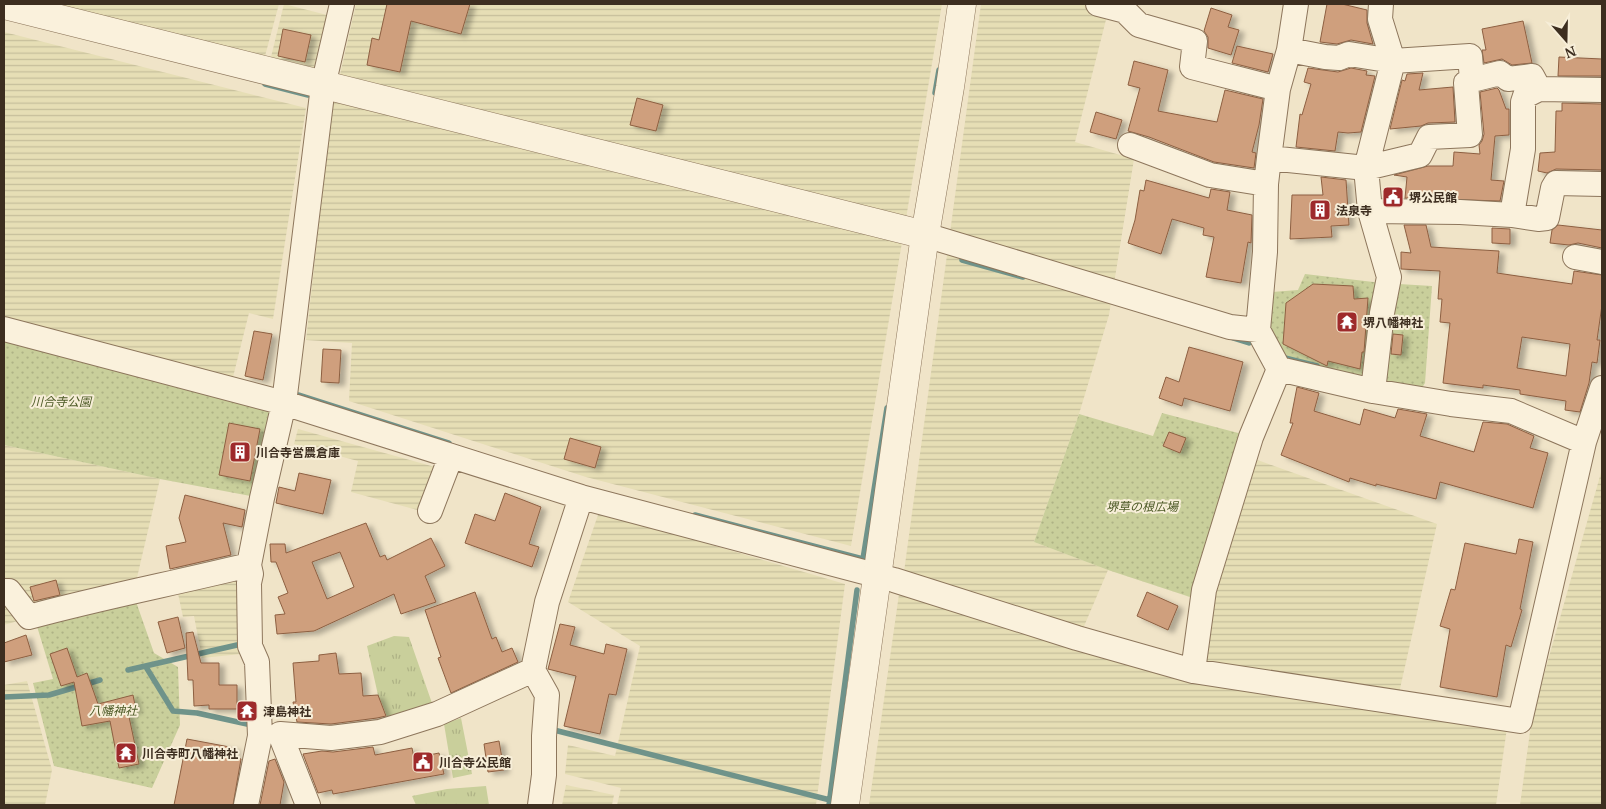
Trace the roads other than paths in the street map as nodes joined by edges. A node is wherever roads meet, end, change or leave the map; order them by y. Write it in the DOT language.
graph roads {
  1 [pos="342,4"];
  2 [pos="962,4"];
  3 [pos="1098,4"];
  4 [pos="1296,4"];
  5 [pos="1381,4"];
  6 [pos="4,5"];
  7 [pos="1289,50"];
  8 [pos="1393,61"];
  9 [pos="1472,80"];
  10 [pos="323,86"];
  11 [pos="1278,89"];
  12 [pos="1538,89"];
  13 [pos="1602,90"];
  14 [pos="1130,144"];
  15 [pos="1269,158"];
  16 [pos="1366,168"];
  17 [pos="1266,184"];
  18 [pos="1602,184"];
  19 [pos="1370,211"];
  20 [pos="1512,215"];
  21 [pos="925,235"];
  22 [pos="1575,257"];
  23 [pos="1602,262"];
  24 [pos="4,329"];
  25 [pos="1258,330"];
  26 [pos="1278,369"];
  27 [pos="1602,388"];
  28 [pos="1372,390"];
  29 [pos="284,403"];
  30 [pos="1584,442"];
  31 [pos="451,456"];
  32 [pos="581,497"];
  33 [pos="430,511"];
  34 [pos="249,564"];
  35 [pos="878,576"];
  36 [pos="4,591"];
  37 [pos="533,670"];
  38 [pos="1193,670"];
  39 [pos="270,735"];
  40 [pos="246,805"];
  41 [pos="308,805"];
  42 [pos="540,805"];
  43 [pos="845,805"];
  1 -- 10 [label="street"];
  2 -- 21 [label="street"];
  3 -- 11 [label="street"];
  4 -- 7 [label="street"];
  5 -- 8 [label="street"];
  6 -- 10 [label="street"];
  7 -- 8 [label="street"];
  7 -- 11 [label="street"];
  8 -- 9 [label="street"];
  8 -- 16 [label="street"];
  9 -- 12 [label="street"];
  9 -- 16 [label="street"];
  10 -- 21 [label="street"];
  10 -- 29 [label="street"];
  11 -- 15 [label="street"];
  12 -- 13 [label="street"];
  12 -- 20 [label="street"];
  14 -- 17 [label="street"];
  15 -- 16 [label="street"];
  15 -- 17 [label="street"];
  16 -- 19 [label="street"];
  17 -- 25 [label="street"];
  18 -- 20 [label="street"];
  19 -- 20 [label="street"];
  19 -- 28 [label="street"];
  21 -- 25 [label="street"];
  21 -- 35 [label="street"];
  22 -- 23 [label="street"];
  24 -- 29 [label="street"];
  25 -- 26 [label="street"];
  26 -- 28 [label="street"];
  26 -- 38 [label="street"];
  27 -- 30 [label="street"];
  28 -- 30 [label="street"];
  29 -- 31 [label="street"];
  29 -- 34 [label="street"];
  30 -- 38 [label="street"];
  31 -- 32 [label="street"];
  31 -- 33 [label="street"];
  32 -- 35 [label="street"];
  32 -- 37 [label="street"];
  34 -- 36 [label="street"];
  34 -- 39 [label="street"];
  35 -- 38 [label="street"];
  35 -- 43 [label="street"];
  37 -- 39 [label="street"];
  37 -- 42 [label="street"];
  39 -- 40 [label="street"];
  39 -- 41 [label="street"];
}
